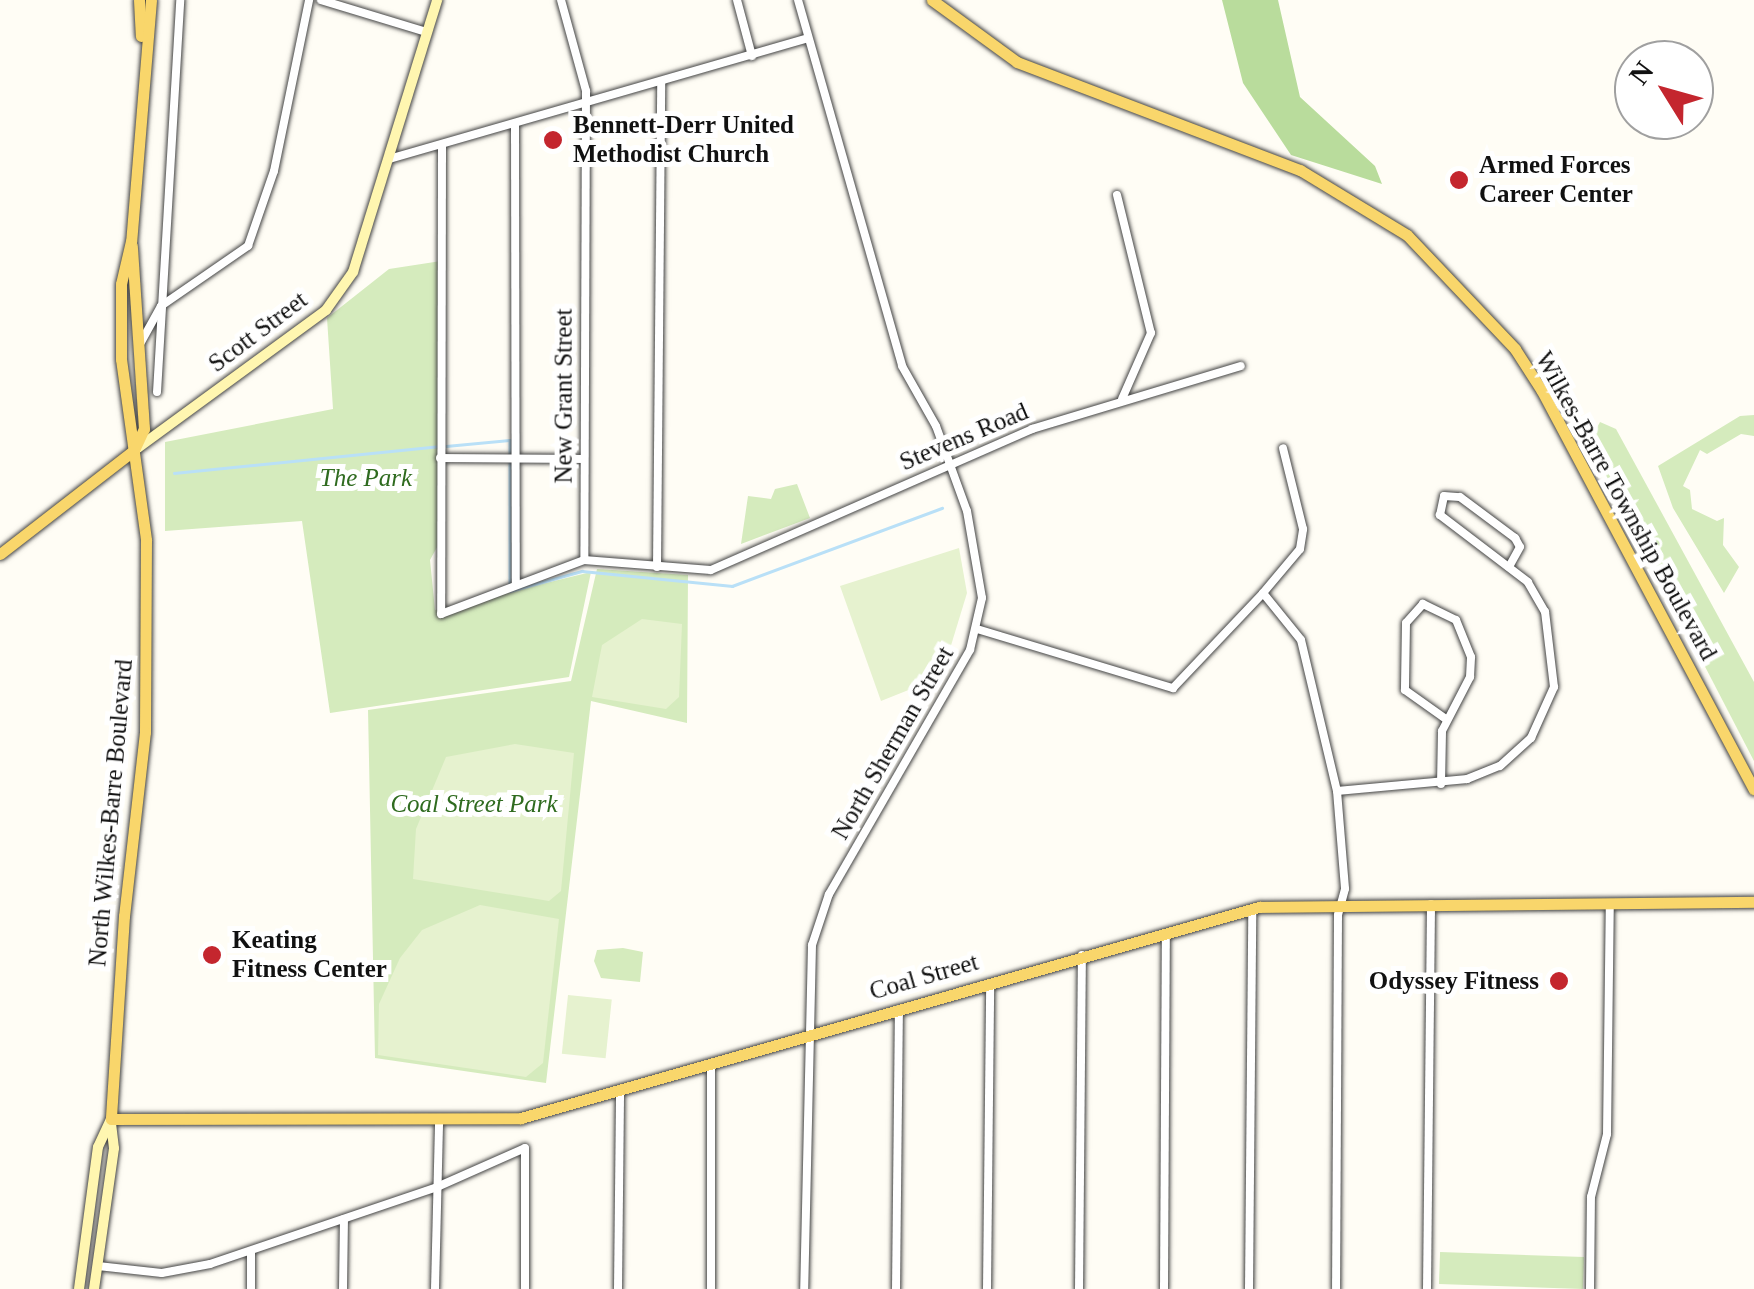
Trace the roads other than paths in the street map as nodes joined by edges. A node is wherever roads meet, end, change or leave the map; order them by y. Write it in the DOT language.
graph roads {
  1 [pos="139,0"];
  2 [pos="150,0"];
  3 [pos="180,0"];
  4 [pos="309,0"];
  5 [pos="322,0"];
  6 [pos="436,0"];
  7 [pos="561,0"];
  8 [pos="737,0"];
  9 [pos="798,0"];
  10 [pos="932,0"];
  11 [pos="426,32"];
  12 [pos="805,39"];
  13 [pos="752,56"];
  14 [pos="143,67"];
  15 [pos="661,82"];
  16 [pos="586,104"];
  17 [pos="516,125"];
  18 [pos="442,146"];
  19 [pos="389,159"];
  20 [pos="1117,195"];
  21 [pos="132,242"];
  22 [pos="161,306"];
  23 [pos="136,352"];
  24 [pos="1241,366"];
  25 [pos="157,392"];
  26 [pos="1122,398"];
  27 [pos="1283,448"];
  28 [pos="134,450"];
  29 [pos="440,458"];
  30 [pos="584,459"];
  31 [pos="513,460"];
  32 [pos="950,461"];
  33 [pos="0,554"];
  34 [pos="584,560"];
  35 [pos="1509,566"];
  36 [pos="657,567"];
  37 [pos="516,584"];
  38 [pos="1262,594"];
  39 [pos="977,629"];
  40 [pos="1446,719"];
  41 [pos="1441,784"];
  42 [pos="1754,789"];
  43 [pos="1337,791"];
  44 [pos="1344,902"];
  45 [pos="1430,902"];
  46 [pos="1754,902"];
  47 [pos="1610,903"];
  48 [pos="1252,909"];
  49 [pos="1166,934"];
  50 [pos="1082,955"];
  51 [pos="990,981"];
  52 [pos="899,1008"];
  53 [pos="808,1034"];
  54 [pos="711,1064"];
  55 [pos="620,1090"];
  56 [pos="111,1119"];
  57 [pos="440,1121"];
  58 [pos="436,1187"];
  59 [pos="344,1219"];
  60 [pos="250,1251"];
  61 [pos="98,1266"];
  62 [pos="79,1289"];
  63 [pos="94,1289"];
  64 [pos="252,1289"];
  65 [pos="343,1289"];
  66 [pos="435,1289"];
  67 [pos="525,1289"];
  68 [pos="618,1289"];
  69 [pos="711,1289"];
  70 [pos="804,1289"];
  71 [pos="896,1289"];
  72 [pos="987,1289"];
  73 [pos="1079,1289"];
  74 [pos="1164,1289"];
  75 [pos="1249,1289"];
  76 [pos="1336,1289"];
  77 [pos="1427,1289"];
  78 [pos="1590,1289"];
  1 -- 14 [label="main road"];
  2 -- 14 [label="main road"];
  3 -- 22 [label="street"];
  4 -- 22 [label="street"];
  5 -- 11 [label="street"];
  6 -- 11 [label="street, Scott Street"];
  7 -- 16 [label="street, New Grant Street"];
  8 -- 13 [label="street"];
  9 -- 12 [label="street, North Sherman Street"];
  10 -- 42 [label="main road, Wilkes-Barre Township Boulevard"];
  11 -- 19 [label="street, Scott Street"];
  12 -- 13 [label="street"];
  12 -- 32 [label="street, North Sherman Street"];
  13 -- 15 [label="street"];
  14 -- 21 [label="main road"];
  15 -- 16 [label="street"];
  15 -- 36 [label="street"];
  16 -- 17 [label="street"];
  16 -- 30 [label="street, New Grant Street"];
  17 -- 18 [label="street"];
  17 -- 31 [label="street"];
  18 -- 19 [label="street"];
  18 -- 29 [label="street"];
  19 -- 28 [label="street, Scott Street"];
  20 -- 26 [label="street"];
  21 -- 23 [label="main road"];
  21 -- 28 [label="main road"];
  22 -- 23 [label="street"];
  22 -- 25 [label="street"];
  23 -- 28 [label="main road"];
  24 -- 26 [label="street, Stevens Road"];
  26 -- 32 [label="street, Stevens Road"];
  27 -- 38 [label="street"];
  28 -- 33 [label="main road, Scott Street"];
  28 -- 56 [label="main road, North Wilkes-Barre Boulevard"];
  29 -- 31 [label="street"];
  29 -- 37 [label="street"];
  30 -- 31 [label="street"];
  30 -- 34 [label="street, New Grant Street"];
  31 -- 37 [label="street"];
  32 -- 36 [label="street, Stevens Road"];
  32 -- 39 [label="street, North Sherman Street"];
  34 -- 36 [label="street"];
  34 -- 37 [label="street"];
  35 -- 35 [label="street"];
  35 -- 41 [label="street"];
  38 -- 39 [label="street"];
  38 -- 43 [label="street"];
  39 -- 53 [label="street, North Sherman Street"];
  40 -- 40 [label="street"];
  40 -- 41 [label="street"];
  41 -- 43 [label="street"];
  43 -- 44 [label="street"];
  44 -- 45 [label="main road, Coal Street"];
  44 -- 48 [label="main road, Coal Street"];
  44 -- 76 [label="street"];
  45 -- 47 [label="main road, Coal Street"];
  45 -- 77 [label="street"];
  46 -- 47 [label="main road, Coal Street"];
  47 -- 78 [label="street"];
  48 -- 49 [label="main road, Coal Street"];
  48 -- 75 [label="street"];
  49 -- 50 [label="main road, Coal Street"];
  49 -- 74 [label="street"];
  50 -- 51 [label="main road, Coal Street"];
  50 -- 73 [label="street"];
  51 -- 52 [label="main road, Coal Street"];
  51 -- 72 [label="street"];
  52 -- 53 [label="main road, Coal Street"];
  52 -- 71 [label="street"];
  53 -- 54 [label="main road, Coal Street"];
  53 -- 70 [label="street, North Sherman Street"];
  54 -- 55 [label="main road, Coal Street"];
  54 -- 69 [label="street"];
  55 -- 57 [label="main road, Coal Street"];
  55 -- 68 [label="street"];
  56 -- 57 [label="main road, Coal Street"];
  56 -- 61 [label="street, North Wilkes-Barre Boulevard"];
  56 -- 62 [label="street, North Wilkes-Barre Boulevard"];
  57 -- 58 [label="street"];
  58 -- 59 [label="street"];
  58 -- 66 [label="street"];
  58 -- 67 [label="street"];
  59 -- 60 [label="street"];
  59 -- 65 [label="street"];
  60 -- 61 [label="street"];
  60 -- 64 [label="street"];
  61 -- 63 [label="street, North Wilkes-Barre Boulevard"];
}
